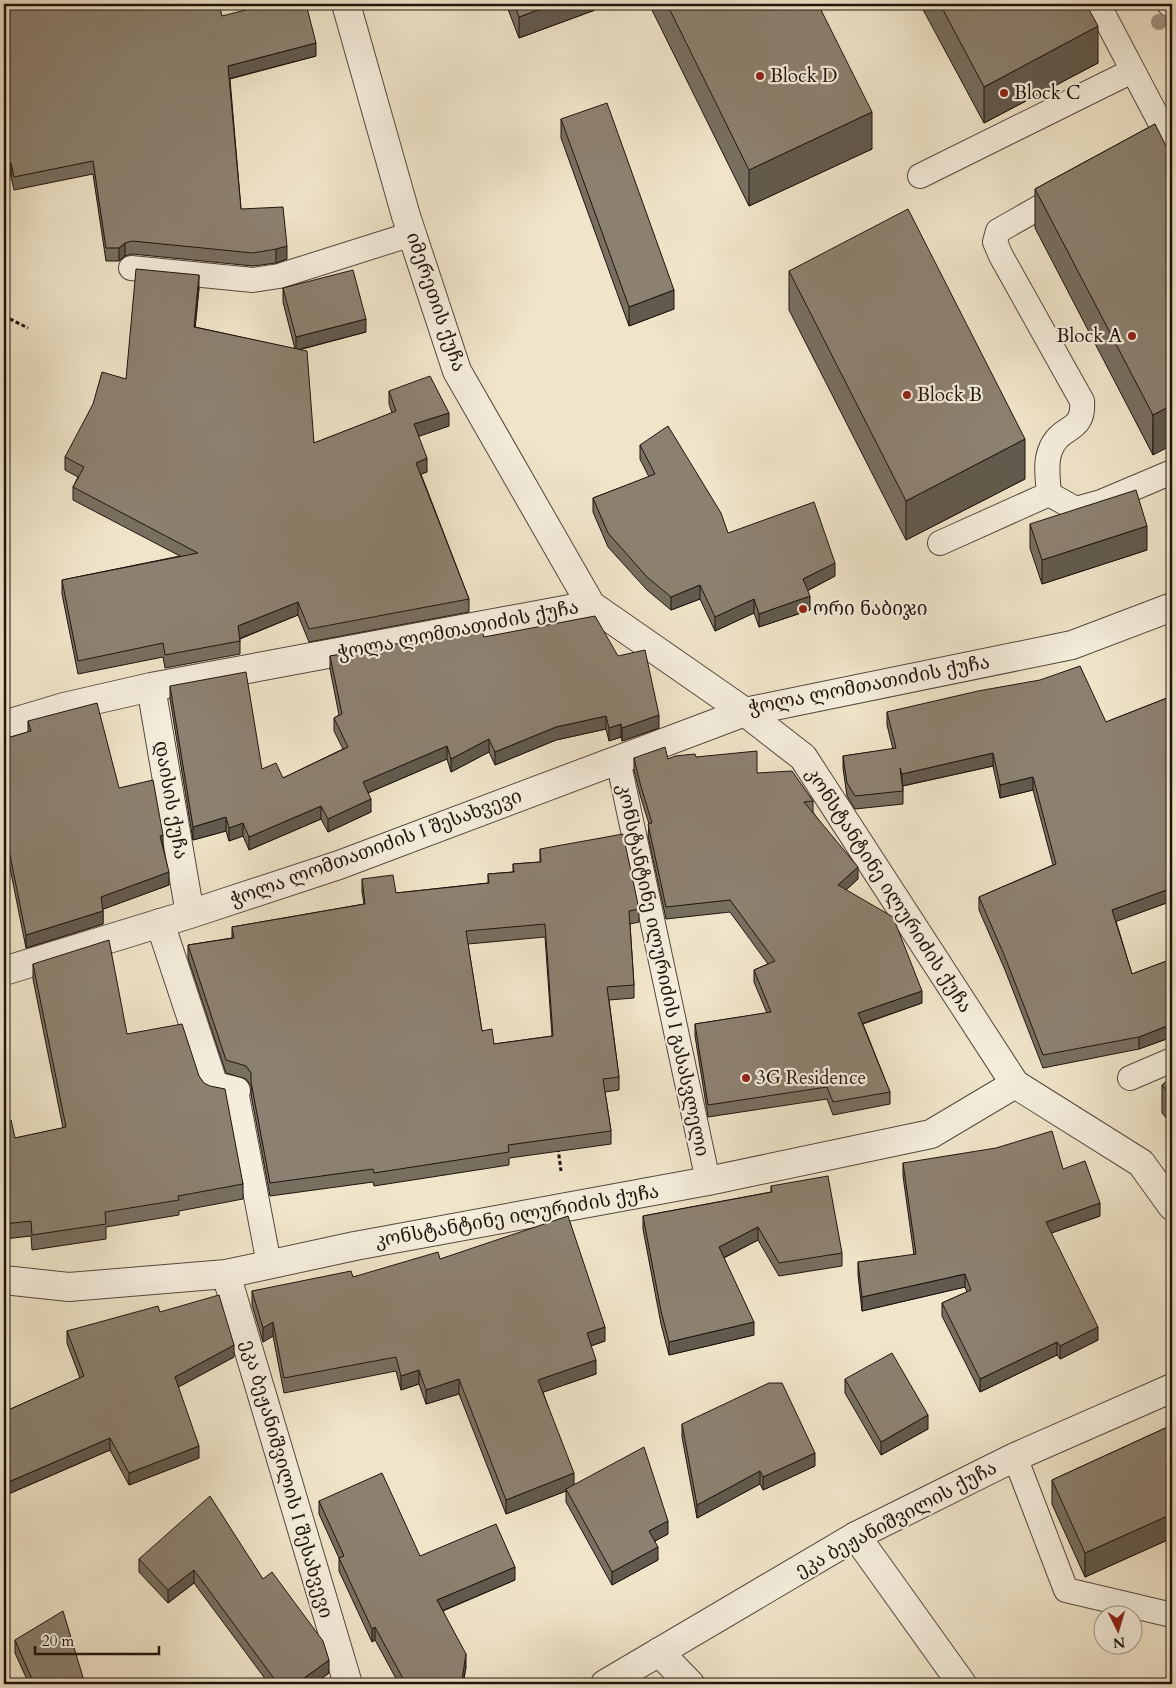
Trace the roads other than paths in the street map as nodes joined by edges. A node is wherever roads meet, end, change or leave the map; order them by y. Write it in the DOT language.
graph roads {
  1 [pos="346,4"];
  2 [pos="1098,4"];
  3 [pos="1132,71"];
  4 [pos="1170,141"];
  5 [pos="1116,166"];
  6 [pos="920,176"];
  7 [pos="1081,184"];
  8 [pos="412,234"];
  9 [pos="131,268"];
  10 [pos="1172,472"];
  11 [pos="1049,494"];
  12 [pos="940,544"];
  13 [pos="591,605"];
  14 [pos="1172,607"];
  15 [pos="151,687"];
  16 [pos="745,712"];
  17 [pos="4,725"];
  18 [pos="618,760"];
  19 [pos="190,914"];
  20 [pos="160,923"];
  21 [pos="4,970"];
  22 [pos="1172,1060"];
  23 [pos="1130,1078"];
  24 [pos="1015,1084"];
  25 [pos="236,1091"];
  26 [pos="708,1180"];
  27 [pos="1172,1206"];
  28 [pos="269,1264"];
  29 [pos="226,1274"];
  30 [pos="4,1280"];
  31 [pos="1172,1388"];
  32 [pos="1015,1457"];
  33 [pos="856,1536"];
  34 [pos="1172,1615"];
  35 [pos="659,1652"];
  36 [pos="348,1684"];
  37 [pos="605,1684"];
  38 [pos="690,1684"];
  39 [pos="962,1684"];
  1 -- 8 [label="street, იმერეთის ქუჩა"];
  2 -- 3 [label="lane"];
  3 -- 4 [label="lane"];
  3 -- 6 [label="lane"];
  4 -- 5 [label="lane"];
  7 -- 11 [label="lane"];
  8 -- 9 [label="lane"];
  8 -- 13 [label="street, იმერეთის ქუჩა"];
  10 -- 11 [label="lane"];
  11 -- 12 [label="lane"];
  13 -- 15 [label="street, ჭოლა ლომთათიძის ქუჩა"];
  13 -- 16 [label="street, ჭოლა ლომთათიძის ქუჩა"];
  14 -- 16 [label="street, ჭოლა ლომთათიძის ქუჩა"];
  15 -- 17 [label="street, ჭოლა ლომთათიძის ქუჩა"];
  15 -- 19 [label="street, დაისის ქუჩა"];
  16 -- 18 [label="street, ჭოლა ლომთათიძის I შესახვევი"];
  16 -- 24 [label="street, კონსტანტინე ილურიძის ქუჩა"];
  18 -- 19 [label="street, ჭოლა ლომთათიძის I შესახვევი"];
  18 -- 26 [label="lane, კონსტანტინე ილურიძის I გასასვლელი"];
  19 -- 20 [label="street, ჭოლა ლომთათიძის I შესახვევი"];
  20 -- 21 [label="street, ჭოლა ლომთათიძის I შესახვევი"];
  20 -- 25 [label="street"];
  22 -- 23 [label="lane"];
  24 -- 26 [label="street, კონსტანტინე ილურიძის ქუჩა"];
  24 -- 27 [label="street, კონსტანტინე ილურიძის ქუჩა"];
  25 -- 28 [label="lane"];
  26 -- 28 [label="street, კონსტანტინე ილურიძის ქუჩა"];
  28 -- 29 [label="street, კონსტანტინე ილურიძის ქუჩა"];
  29 -- 30 [label="street, კონსტანტინე ილურიძის ქუჩა"];
  29 -- 36 [label="street, ეკა ბეჟანიშვილის I შესახვევი"];
  31 -- 32 [label="street, ეკა ბეჟანიშვილის ქუჩა"];
  32 -- 33 [label="street, ეკა ბეჟანიშვილის ქუჩა"];
  32 -- 34 [label="lane"];
  33 -- 35 [label="street, ეკა ბეჟანიშვილის ქუჩა"];
  33 -- 39 [label="street"];
  35 -- 37 [label="street, ეკა ბეჟანიშვილის ქუჩა"];
  35 -- 38 [label="street"];
}
